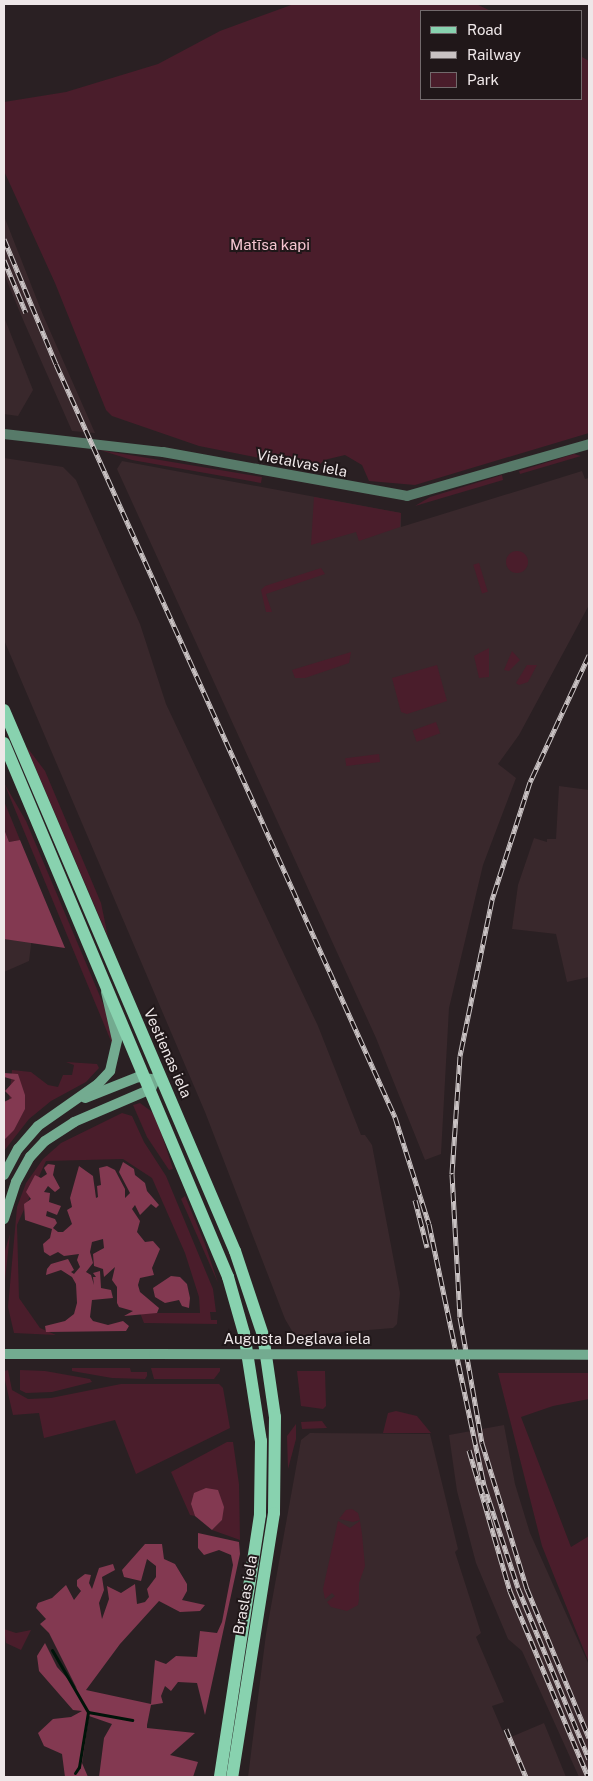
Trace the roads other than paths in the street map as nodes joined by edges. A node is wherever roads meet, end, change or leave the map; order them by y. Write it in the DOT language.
graph roads {
  1 [pos="4,434"];
  2 [pos="589,444"];
  3 [pos="4,710"];
  4 [pos="4,743"];
  5 [pos="105,986"];
  6 [pos="153,1080"];
  7 [pos="74,1101"];
  8 [pos="4,1175"];
  9 [pos="4,1219"];
  10 [pos="4,1354"];
  11 [pos="589,1355"];
  12 [pos="275,1417"];
  13 [pos="259,1420"];
  14 [pos="220,1777"];
  15 [pos="232,1777"];
  1 -- 2 [label="street, Vietalvas iela"];
  3 -- 6 [label="main road, Vestienas iela"];
  4 -- 5 [label="main road, Vestienas iela"];
  5 -- 6 [label="main road, Vestienas iela"];
  5 -- 7 [label="main road"];
  6 -- 7 [label="main road"];
  6 -- 9 [label="main road"];
  6 -- 12 [label="main road, Vestienas iela"];
  6 -- 13 [label="main road, Vestienas iela"];
  7 -- 8 [label="main road"];
  10 -- 11 [label="main road, Augusta Deglava iela, bridge"];
  12 -- 15 [label="main road, Braslas iela"];
  13 -- 14 [label="main road, Braslas iela"];
}
